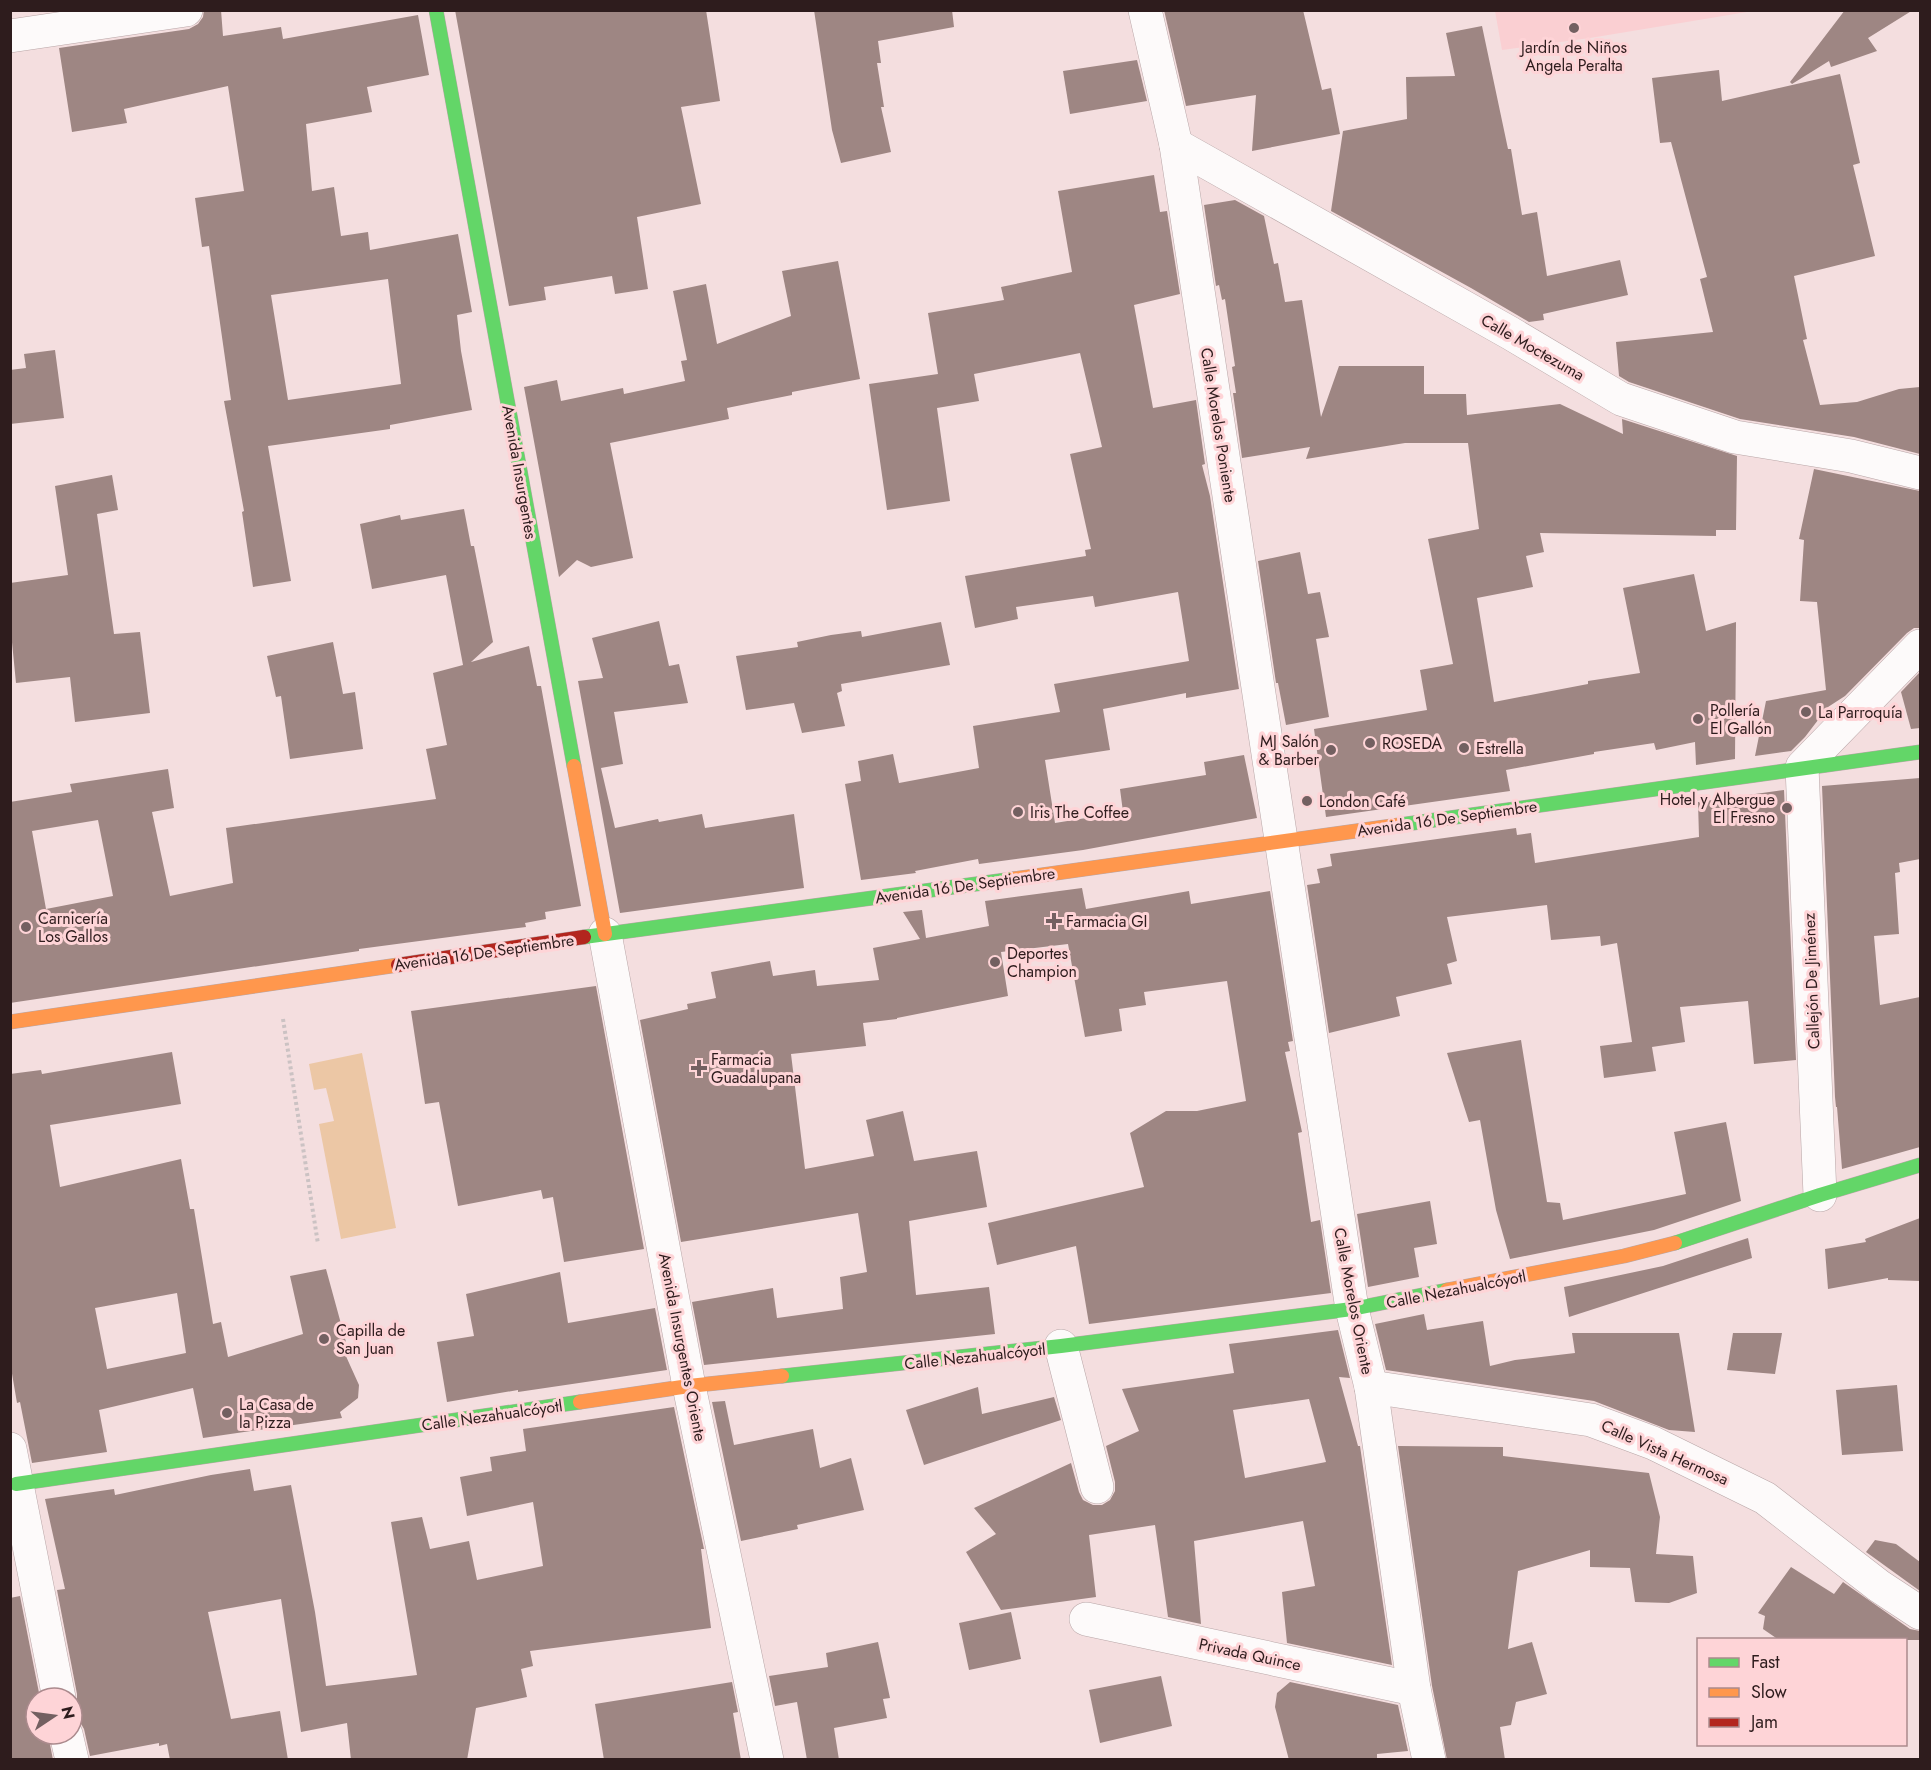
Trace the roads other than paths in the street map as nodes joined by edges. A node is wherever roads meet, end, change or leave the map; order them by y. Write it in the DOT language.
graph roads {
  1 [pos="186,10"];
  2 [pos="436,10"];
  3 [pos="1145,10"];
  4 [pos="10,36"];
  5 [pos="1176,145"];
  6 [pos="1920,473"];
  7 [pos="1920,646"];
  8 [pos="1920,752"];
  9 [pos="1802,767"];
  10 [pos="1282,842"];
  11 [pos="605,934"];
  12 [pos="10,1022"];
  13 [pos="1920,1165"];
  14 [pos="1820,1195"];
  15 [pos="1352,1309"];
  16 [pos="1061,1346"];
  17 [pos="689,1386"];
  18 [pos="1371,1387"];
  19 [pos="10,1449"];
  20 [pos="16,1484"];
  21 [pos="1097,1487"];
  22 [pos="1920,1613"];
  23 [pos="1086,1618"];
  24 [pos="57,1686"];
  25 [pos="1414,1689"];
  26 [pos="766,1760"];
  27 [pos="1428,1760"];
  1 -- 4 [label="street"];
  2 -- 11 [label="main road, Avenida Insurgentes"];
  3 -- 5 [label="street, Calle Morelos Poniente"];
  5 -- 6 [label="street, Calle Moctezuma"];
  5 -- 10 [label="street, Calle Morelos Poniente"];
  7 -- 9 [label="street"];
  8 -- 9 [label="main road, Avenida 16 De Septiembre"];
  9 -- 10 [label="main road, Avenida 16 De Septiembre"];
  9 -- 14 [label="street, Callejón De Jiménez"];
  10 -- 11 [label="main road, Avenida 16 De Septiembre"];
  10 -- 15 [label="street, Calle Morelos Oriente"];
  11 -- 12 [label="main road, Avenida 16 De Septiembre"];
  11 -- 17 [label="street, Avenida Insurgentes Oriente"];
  13 -- 14 [label="main road, Calle Nezahualcóyotl"];
  14 -- 15 [label="main road, Calle Nezahualcóyotl"];
  15 -- 16 [label="main road, Calle Nezahualcóyotl"];
  15 -- 18 [label="street, Calle Morelos Oriente"];
  16 -- 17 [label="main road, Calle Nezahualcóyotl"];
  16 -- 21 [label="street"];
  17 -- 20 [label="main road, Calle Nezahualcóyotl"];
  17 -- 26 [label="street, Avenida Insurgentes Oriente"];
  18 -- 22 [label="street, Calle Vista Hermosa"];
  18 -- 25 [label="street, Calle Morelos Oriente"];
  19 -- 20 [label="street"];
  20 -- 24 [label="street"];
  23 -- 25 [label="street, Privada Quince"];
  25 -- 27 [label="street, Calle Morelos Oriente"];
}
